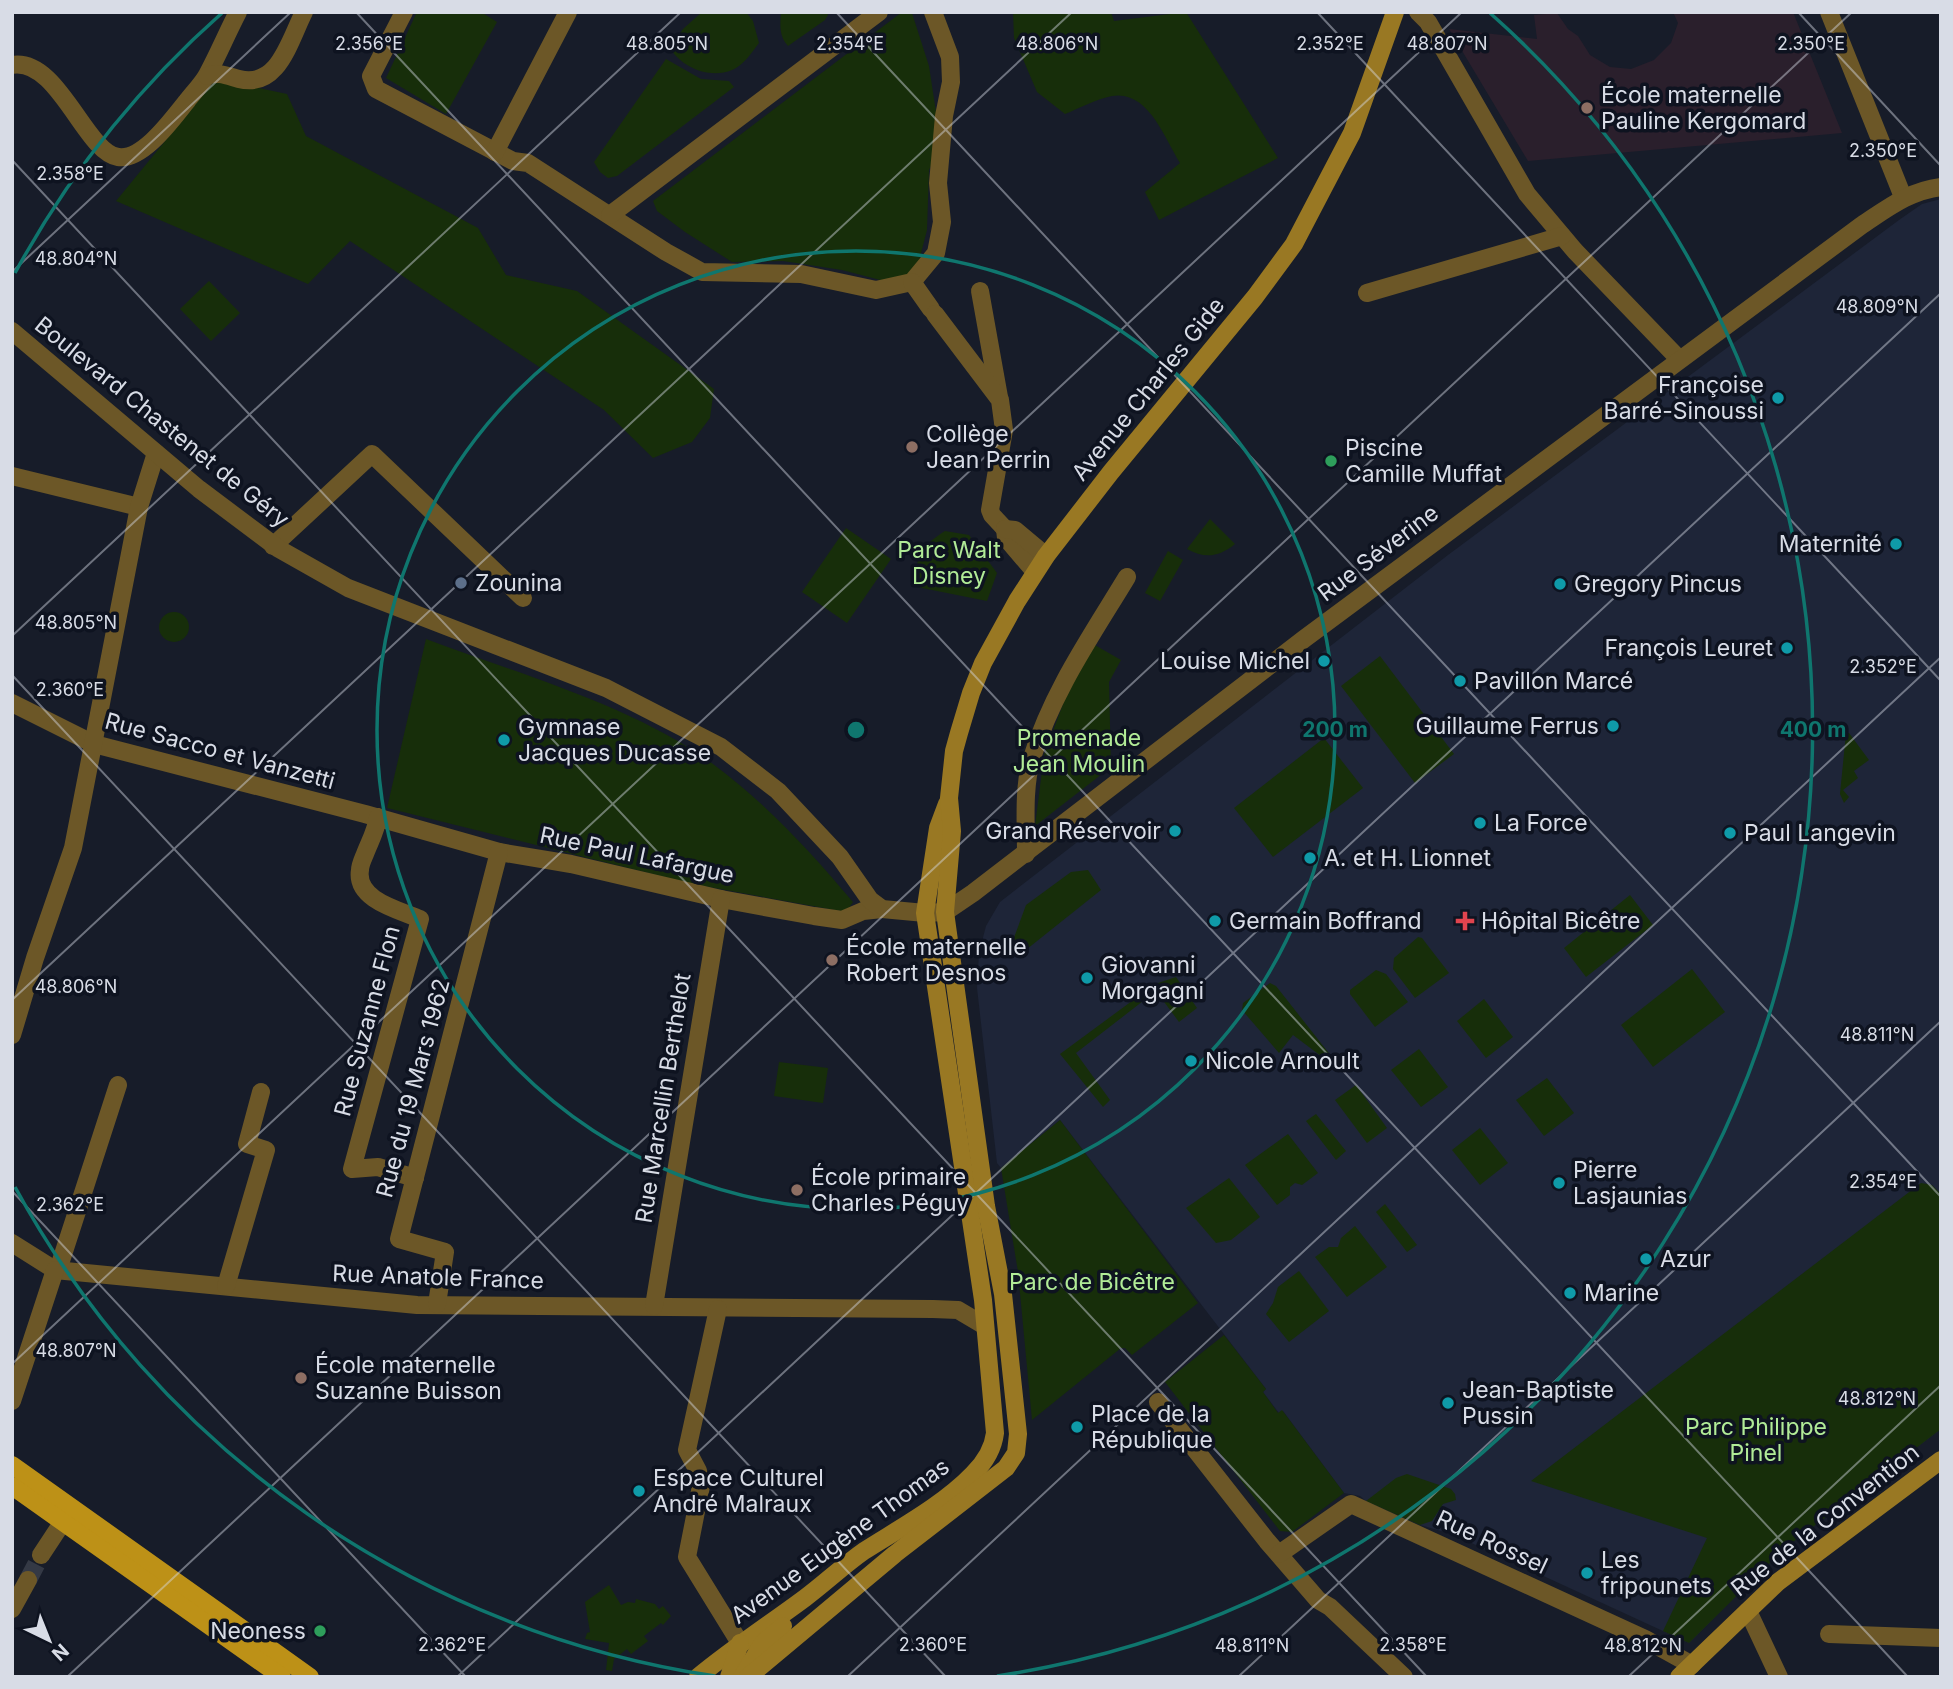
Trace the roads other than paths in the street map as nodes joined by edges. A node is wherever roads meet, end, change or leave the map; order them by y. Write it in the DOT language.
graph roads {
  1 [pos="238,12"];
  2 [pos="304,12"];
  3 [pos="404,12"];
  4 [pos="568,12"];
  5 [pos="879,12"];
  6 [pos="933,12"];
  7 [pos="1395,12"];
  8 [pos="1418,12"];
  9 [pos="1829,12"];
  10 [pos="12,65"];
  11 [pos="207,76"];
  12 [pos="495,152"];
  13 [pos="1941,187"];
  14 [pos="1903,197"];
  15 [pos="610,215"];
  16 [pos="1562,236"];
  17 [pos="912,282"];
  18 [pos="980,291"];
  19 [pos="1367,293"];
  20 [pos="12,331"];
  21 [pos="1679,359"];
  22 [pos="1000,400"];
  23 [pos="156,453"];
  24 [pos="12,476"];
  25 [pos="139,507"];
  26 [pos="1005,529"];
  27 [pos="273,545"];
  28 [pos="1045,556"];
  29 [pos="1035,572"];
  30 [pos="1127,577"];
  31 [pos="523,598"];
  32 [pos="12,703"];
  33 [pos="94,744"];
  34 [pos="949,798"];
  35 [pos="380,818"];
  36 [pos="499,852"];
  37 [pos="1026,854"];
  38 [pos="721,899"];
  39 [pos="882,909"];
  40 [pos="945,912"];
  41 [pos="925,913"];
  42 [pos="12,1035"];
  43 [pos="118,1085"];
  44 [pos="261,1092"];
  45 [pos="415,1178"];
  46 [pos="12,1243"];
  47 [pos="57,1270"];
  48 [pos="226,1286"];
  49 [pos="1003,1294"];
  50 [pos="983,1300"];
  51 [pos="437,1304"];
  52 [pos="654,1306"];
  53 [pos="718,1309"];
  54 [pos="958,1310"];
  55 [pos="985,1326"];
  56 [pos="12,1401"];
  57 [pos="1158,1402"];
  58 [pos="995,1433"];
  59 [pos="1018,1434"];
  60 [pos="1941,1460"];
  61 [pos="12,1465"];
  62 [pos="12,1486"];
  63 [pos="64,1520"];
  64 [pos="1279,1554"];
  65 [pos="41,1555"];
  66 [pos="836,1573"];
  67 [pos="28,1580"];
  68 [pos="12,1609"];
  69 [pos="1748,1611"];
  70 [pos="1829,1634"];
  71 [pos="1941,1638"];
  72 [pos="740,1643"];
  73 [pos="1685,1671"];
  74 [pos="282,1677"];
  75 [pos="310,1677"];
  76 [pos="698,1677"];
  77 [pos="729,1677"];
  78 [pos="742,1677"];
  79 [pos="748,1677"];
  80 [pos="1404,1677"];
  81 [pos="1779,1677"];
  1 -- 11 [label="street"];
  2 -- 11 [label="street"];
  3 -- 12 [label="street"];
  4 -- 12 [label="street"];
  5 -- 15 [label="street"];
  6 -- 17 [label="street"];
  7 -- 28 [label="main road, Avenue Charles Gide"];
  8 -- 16 [label="street"];
  9 -- 14 [label="street"];
  10 -- 11 [label="street"];
  12 -- 15 [label="street"];
  13 -- 14 [label="street, Rue Séverine"];
  14 -- 21 [label="street, Rue Séverine"];
  15 -- 17 [label="street"];
  16 -- 19 [label="street"];
  16 -- 21 [label="street"];
  17 -- 22 [label="street"];
  18 -- 22 [label="street"];
  20 -- 23 [label="street, Boulevard Chastenet de Géry"];
  21 -- 37 [label="street, Rue Séverine"];
  22 -- 26 [label="street"];
  23 -- 25 [label="street"];
  23 -- 27 [label="street, Boulevard Chastenet de Géry"];
  24 -- 25 [label="street"];
  25 -- 33 [label="street"];
  26 -- 28 [label="street"];
  26 -- 29 [label="street"];
  27 -- 31 [label="street"];
  27 -- 39 [label="street, Boulevard Chastenet de Géry"];
  28 -- 29 [label="main road, Avenue Charles Gide"];
  29 -- 34 [label="main road, Avenue Charles Gide"];
  30 -- 37 [label="street"];
  32 -- 33 [label="street, Rue Sacco et Vanzetti"];
  33 -- 35 [label="street, Rue Sacco et Vanzetti"];
  33 -- 42 [label="street"];
  34 -- 40 [label="main road, Avenue Charles Gide"];
  34 -- 41 [label="main road, Avenue Charles Gide"];
  35 -- 36 [label="street, Rue Paul Lafargue"];
  35 -- 45 [label="street, Rue Suzanne Flon"];
  36 -- 38 [label="street, Rue Paul Lafargue"];
  36 -- 45 [label="street, Rue du 19 Mars 1962"];
  37 -- 40 [label="street, Rue Séverine"];
  38 -- 39 [label="street, Rue Paul Lafargue"];
  38 -- 52 [label="street, Rue Marcellin Berthelot"];
  39 -- 41 [label="street"];
  40 -- 41 [label="street"];
  40 -- 49 [label="main road, Avenue Charles Gide"];
  41 -- 50 [label="main road, Avenue Charles Gide"];
  43 -- 47 [label="street"];
  44 -- 48 [label="street"];
  45 -- 51 [label="street, Rue du 19 Mars 1962"];
  46 -- 47 [label="street"];
  47 -- 48 [label="street, Rue Anatole France"];
  47 -- 56 [label="street"];
  48 -- 51 [label="street, Rue Anatole France"];
  49 -- 50 [label="street, Rue Anatole France"];
  49 -- 59 [label="main road, Avenue Charles Gide"];
  50 -- 54 [label="street, Rue Anatole France"];
  50 -- 55 [label="main road, Avenue Charles Gide"];
  51 -- 52 [label="street, Rue Anatole France"];
  52 -- 53 [label="street, Rue Anatole France"];
  53 -- 54 [label="street, Rue Anatole France"];
  53 -- 72 [label="street"];
  54 -- 55 [label="street"];
  55 -- 58 [label="main road, Avenue Charles Gide"];
  57 -- 64 [label="street"];
  58 -- 66 [label="main road, Avenue Eugène Thomas"];
  59 -- 79 [label="main road, Avenue Eugène Thomas"];
  60 -- 69 [label="main road, Rue de la Convention"];
  61 -- 75 [label="main road"];
  62 -- 63 [label="main road"];
  63 -- 65 [label="street"];
  63 -- 74 [label="main road"];
  64 -- 73 [label="street, Rue Rossel"];
  64 -- 80 [label="street"];
  66 -- 72 [label="main road, Avenue Eugène Thomas"];
  66 -- 78 [label="main road"];
  67 -- 68 [label="street"];
  69 -- 73 [label="main road, Rue de la Convention"];
  69 -- 81 [label="street"];
  70 -- 71 [label="street"];
  72 -- 76 [label="main road, Avenue Eugène Thomas"];
  72 -- 77 [label="main road"];
}
